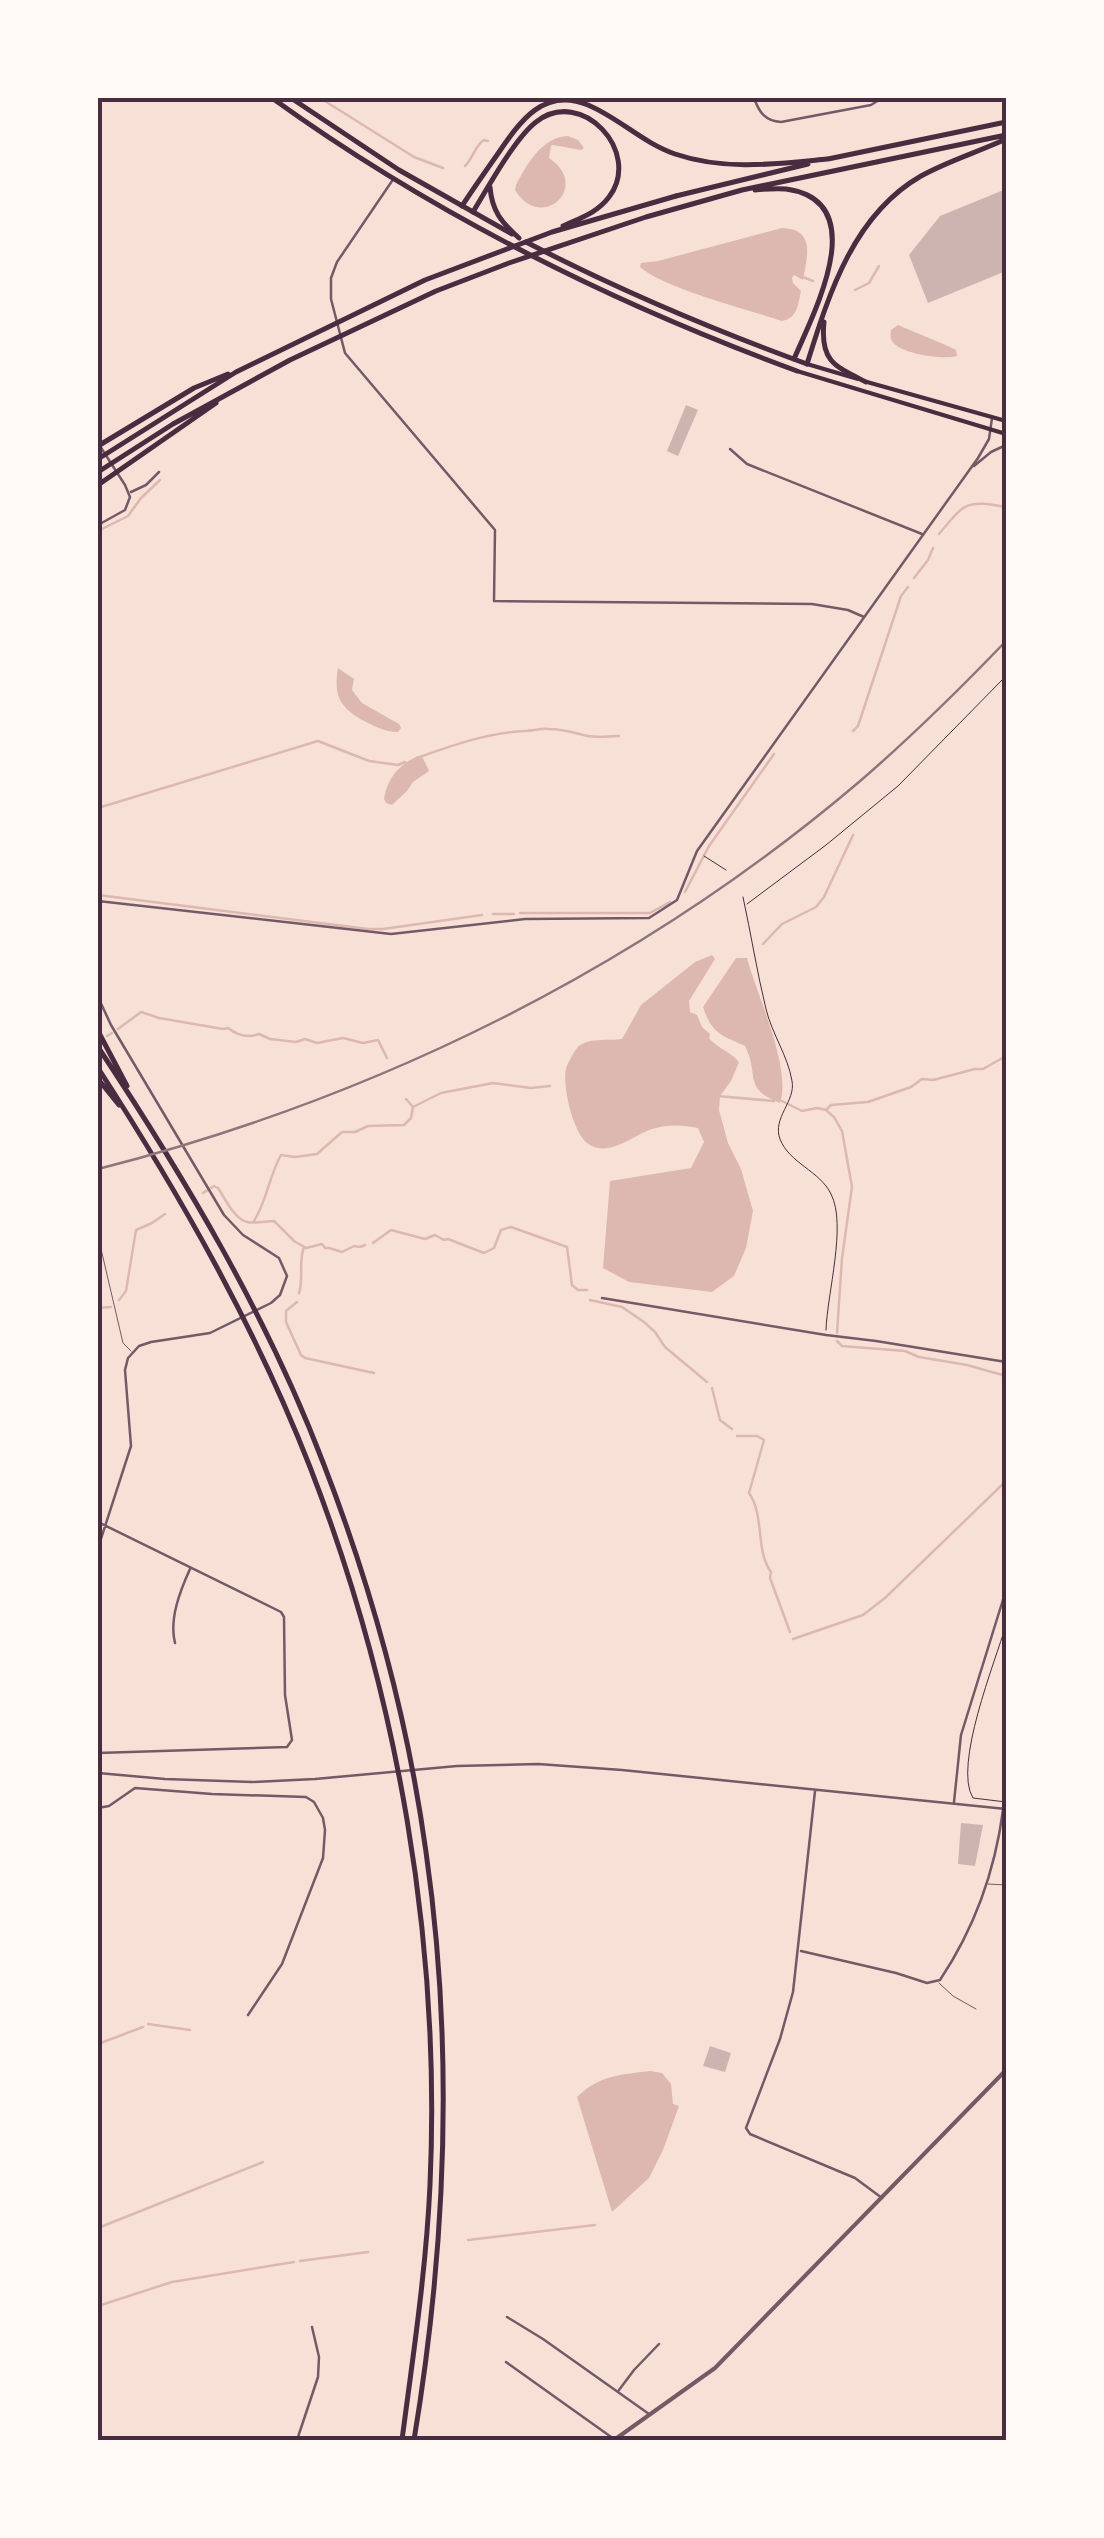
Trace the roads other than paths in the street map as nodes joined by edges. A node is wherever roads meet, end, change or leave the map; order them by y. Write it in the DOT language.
graph roads {
  1 [pos="272,98"];
  2 [pos="290,98"];
  3 [pos="754,98"];
  4 [pos="882,98"];
  5 [pos="1006,122"];
  6 [pos="1006,137"];
  7 [pos="828,159"];
  8 [pos="394,178"];
  9 [pos="490,184"];
  10 [pos="742,190"];
  11 [pos="462,206"];
  12 [pos="473,212"];
  13 [pos="462,218"];
  14 [pos="552,232"];
  15 [pos="519,238"];
  16 [pos="98,256"];
  17 [pos="98,266"];
  18 [pos="825,314"];
  19 [pos="794,359"];
  20 [pos="808,364"];
  21 [pos="797,371"];
  22 [pos="236,372"];
  23 [pos="866,382"];
  24 [pos="244,385"];
  25 [pos="992,416"];
  26 [pos="999,419"];
  27 [pos="1006,421"];
  28 [pos="992,429"];
  29 [pos="1006,434"];
  30 [pos="98,444"];
  31 [pos="1006,445"];
  32 [pos="730,449"];
  33 [pos="98,460"];
  34 [pos="100,470"];
  35 [pos="969,470"];
  36 [pos="159,472"];
  37 [pos="98,484"];
  38 [pos="130,492"];
  39 [pos="98,525"];
  40 [pos="923,534"];
  41 [pos="866,618"];
  42 [pos="98,900"];
  43 [pos="98,997"];
  44 [pos="98,1031"];
  45 [pos="98,1047"];
  46 [pos="98,1068"];
  47 [pos="98,1080"];
  48 [pos="143,1115"];
  49 [pos="131,1119"];
  50 [pos="98,1236"];
  51 [pos="602,1298"];
  52 [pos="132,1352"];
  53 [pos="1006,1362"];
  54 [pos="98,1522"];
  55 [pos="105,1526"];
  56 [pos="98,1548"];
  57 [pos="191,1568"];
  58 [pos="1006,1590"];
  59 [pos="175,1644"];
  60 [pos="98,1753"];
  61 [pos="98,1772"];
  62 [pos="816,1790"];
  63 [pos="954,1804"];
  64 [pos="98,1808"];
  65 [pos="1005,1809"];
  66 [pos="988,1884"];
  67 [pos="1006,1886"];
  68 [pos="800,1950"];
  69 [pos="938,1982"];
  70 [pos="976,2010"];
  71 [pos="248,2015"];
  72 [pos="1006,2070"];
  73 [pos="883,2198"];
  74 [pos="506,2317"];
  75 [pos="312,2327"];
  76 [pos="660,2344"];
  77 [pos="506,2362"];
  78 [pos="618,2391"];
  79 [pos="650,2416"];
  80 [pos="296,2440"];
  81 [pos="402,2440"];
  82 [pos="414,2440"];
  83 [pos="615,2440"];
  1 -- 8 [label="main road"];
  2 -- 11 [label="main road"];
  3 -- 4 [label="street"];
  5 -- 7 [label="main road"];
  6 -- 10 [label="main road"];
  6 -- 18 [label="main road"];
  7 -- 11 [label="main road"];
  7 -- 14 [label="main road"];
  8 -- 13 [label="main road"];
  8 -- 41 [label="street"];
  9 -- 12 [label="main road"];
  9 -- 14 [label="main road"];
  9 -- 15 [label="main road"];
  10 -- 19 [label="main road"];
  10 -- 24 [label="main road"];
  11 -- 12 [label="main road"];
  11 -- 13 [label="main road"];
  12 -- 13 [label="main road"];
  12 -- 15 [label="main road"];
  13 -- 21 [label="main road"];
  14 -- 22 [label="main road"];
  15 -- 19 [label="main road"];
  16 -- 17 [label="street"];
  18 -- 20 [label="main road"];
  18 -- 23 [label="main road"];
  19 -- 20 [label="main road"];
  19 -- 21 [label="main road"];
  20 -- 21 [label="main road"];
  20 -- 23 [label="main road"];
  21 -- 28 [label="main road"];
  22 -- 30 [label="main road"];
  22 -- 33 [label="main road"];
  23 -- 25 [label="main road"];
  24 -- 34 [label="main road"];
  24 -- 37 [label="main road"];
  25 -- 26 [label="main road"];
  25 -- 28 [label="street"];
  26 -- 27 [label="main road"];
  26 -- 28 [label="street"];
  28 -- 29 [label="main road"];
  28 -- 35 [label="street"];
  30 -- 38 [label="street"];
  31 -- 35 [label="street"];
  32 -- 40 [label="street"];
  35 -- 40 [label="street"];
  36 -- 38 [label="street"];
  38 -- 39 [label="street"];
  40 -- 41 [label="street"];
  41 -- 42 [label="street"];
  43 -- 52 [label="street"];
  44 -- 48 [label="main road"];
  45 -- 48 [label="main road"];
  46 -- 49 [label="main road"];
  47 -- 49 [label="main road"];
  48 -- 82 [label="main road"];
  49 -- 81 [label="main road"];
  50 -- 52 [label="lane"];
  51 -- 53 [label="street"];
  52 -- 55 [label="street"];
  54 -- 55 [label="street"];
  55 -- 56 [label="street"];
  55 -- 57 [label="street"];
  57 -- 59 [label="street"];
  57 -- 60 [label="street"];
  58 -- 63 [label="street"];
  61 -- 62 [label="street"];
  62 -- 63 [label="street"];
  62 -- 68 [label="street"];
  63 -- 65 [label="street"];
  64 -- 71 [label="street"];
  65 -- 66 [label="street"];
  66 -- 67 [label="lane"];
  66 -- 69 [label="street"];
  68 -- 69 [label="street"];
  68 -- 73 [label="street"];
  69 -- 70 [label="lane"];
  72 -- 73 [label="street"];
  73 -- 79 [label="street"];
  74 -- 78 [label="street"];
  75 -- 80 [label="street"];
  76 -- 78 [label="street"];
  77 -- 83 [label="street"];
  78 -- 79 [label="street"];
  79 -- 83 [label="street"];
}
